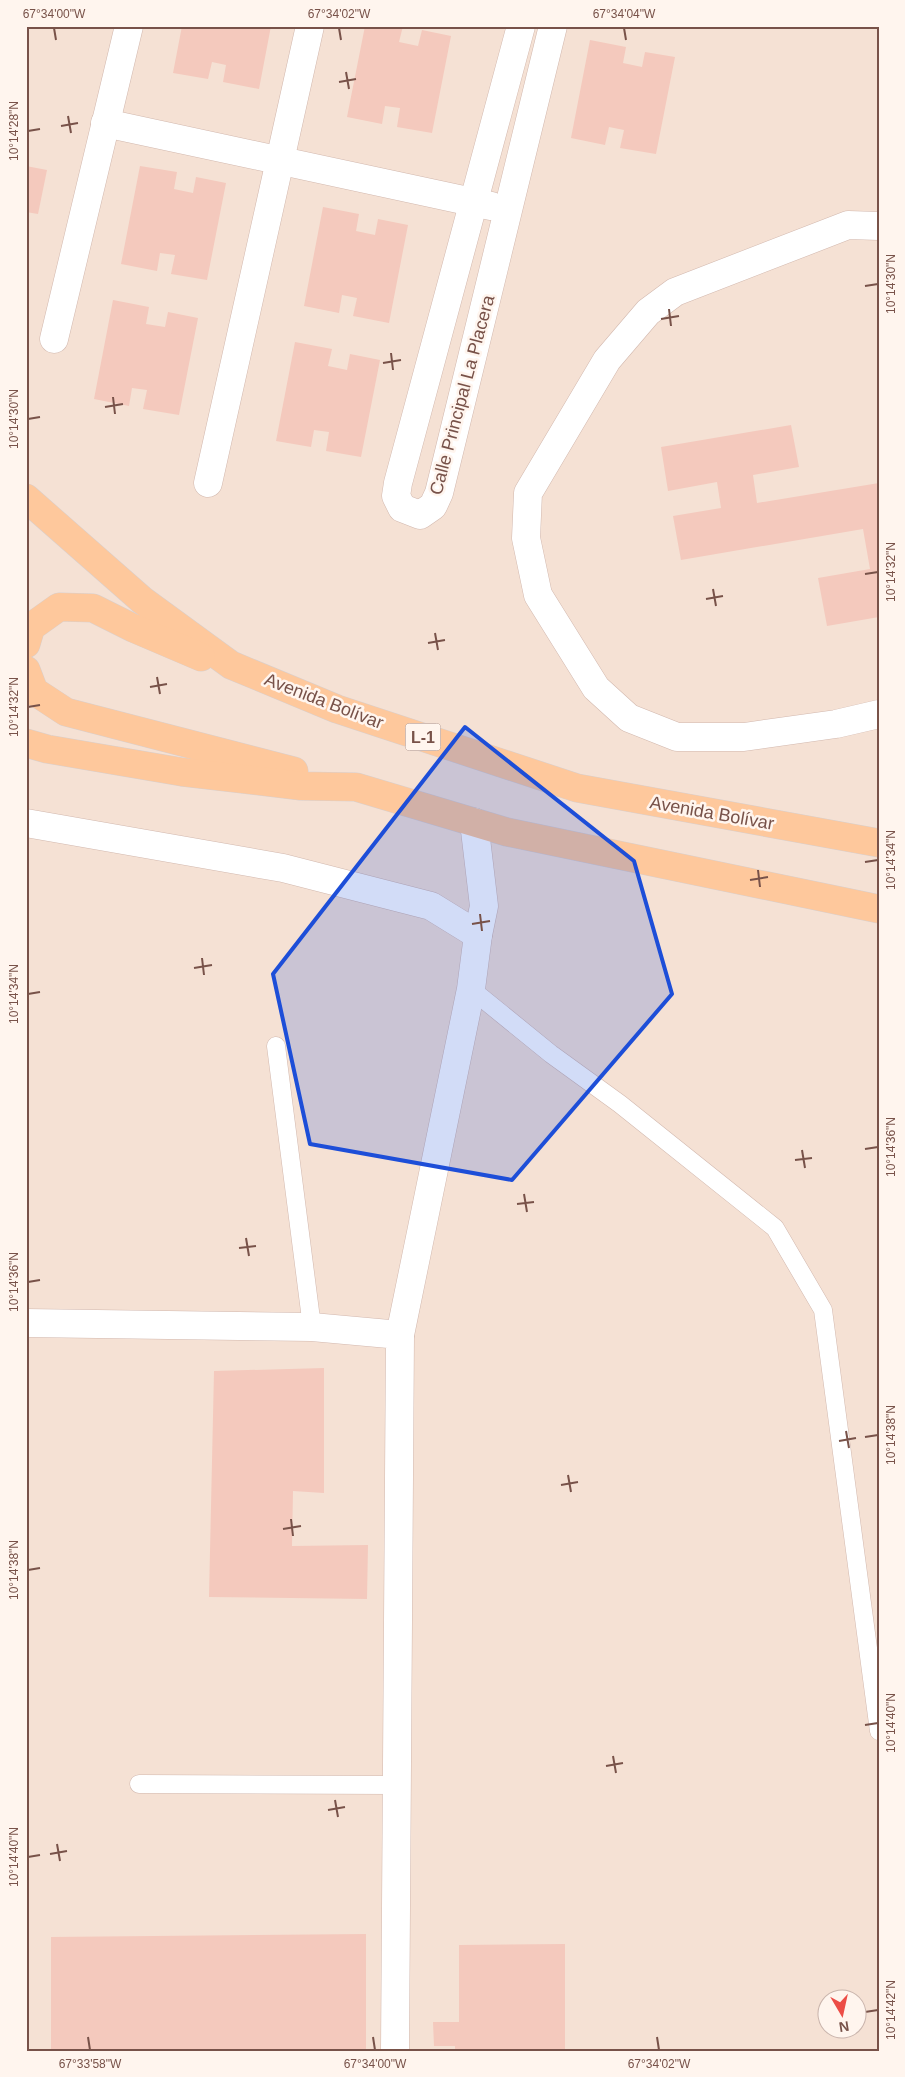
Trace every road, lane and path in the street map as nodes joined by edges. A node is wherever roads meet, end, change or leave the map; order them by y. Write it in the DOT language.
graph roads {
  1 [pos="129,26"];
  2 [pos="310,26"];
  3 [pos="521,26"];
  4 [pos="553,26"];
  5 [pos="105,123"];
  6 [pos="280,160"];
  7 [pos="473,202"];
  8 [pos="509,210"];
  9 [pos="879,226"];
  10 [pos="54,339"];
  11 [pos="208,483"];
  12 [pos="26,498"];
  13 [pos="26,644"];
  14 [pos="231,666"];
  15 [pos="26,670"];
  16 [pos="879,714"];
  17 [pos="26,743"];
  18 [pos="356,787"];
  19 [pos="474,822"];
  20 [pos="26,823"];
  21 [pos="879,842"];
  22 [pos="879,909"];
  23 [pos="478,935"];
  24 [pos="471,989"];
  25 [pos="276,1046"];
  26 [pos="26,1323"];
  27 [pos="312,1327"];
  28 [pos="400,1335"];
  29 [pos="879,1731"];
  30 [pos="139,1784"];
  31 [pos="396,1785"];
  32 [pos="395,2051"];
  1 -- 5 [label="street"];
  2 -- 6 [label="street"];
  3 -- 7 [label="street, Calle Principal La Placera"];
  4 -- 8 [label="street, Calle Principal La Placera"];
  5 -- 6 [label="street"];
  5 -- 10 [label="street"];
  6 -- 7 [label="street"];
  6 -- 11 [label="street"];
  7 -- 8 [label="street"];
  7 -- 8 [label="street, Calle Principal La Placera"];
  9 -- 16 [label="street"];
  12 -- 14 [label="main road, Avenida Bolívar / L-1"];
  13 -- 14 [label="main road"];
  14 -- 21 [label="main road, Avenida Bolívar / L-1"];
  15 -- 18 [label="main road"];
  17 -- 18 [label="main road"];
  18 -- 19 [label="main road"];
  19 -- 22 [label="main road"];
  19 -- 23 [label="street"];
  20 -- 23 [label="street"];
  23 -- 24 [label="street"];
  24 -- 28 [label="street"];
  24 -- 29 [label="lane"];
  25 -- 27 [label="lane"];
  26 -- 27 [label="street"];
  27 -- 28 [label="street"];
  28 -- 31 [label="street"];
  30 -- 31 [label="lane"];
  31 -- 32 [label="street"];
}
